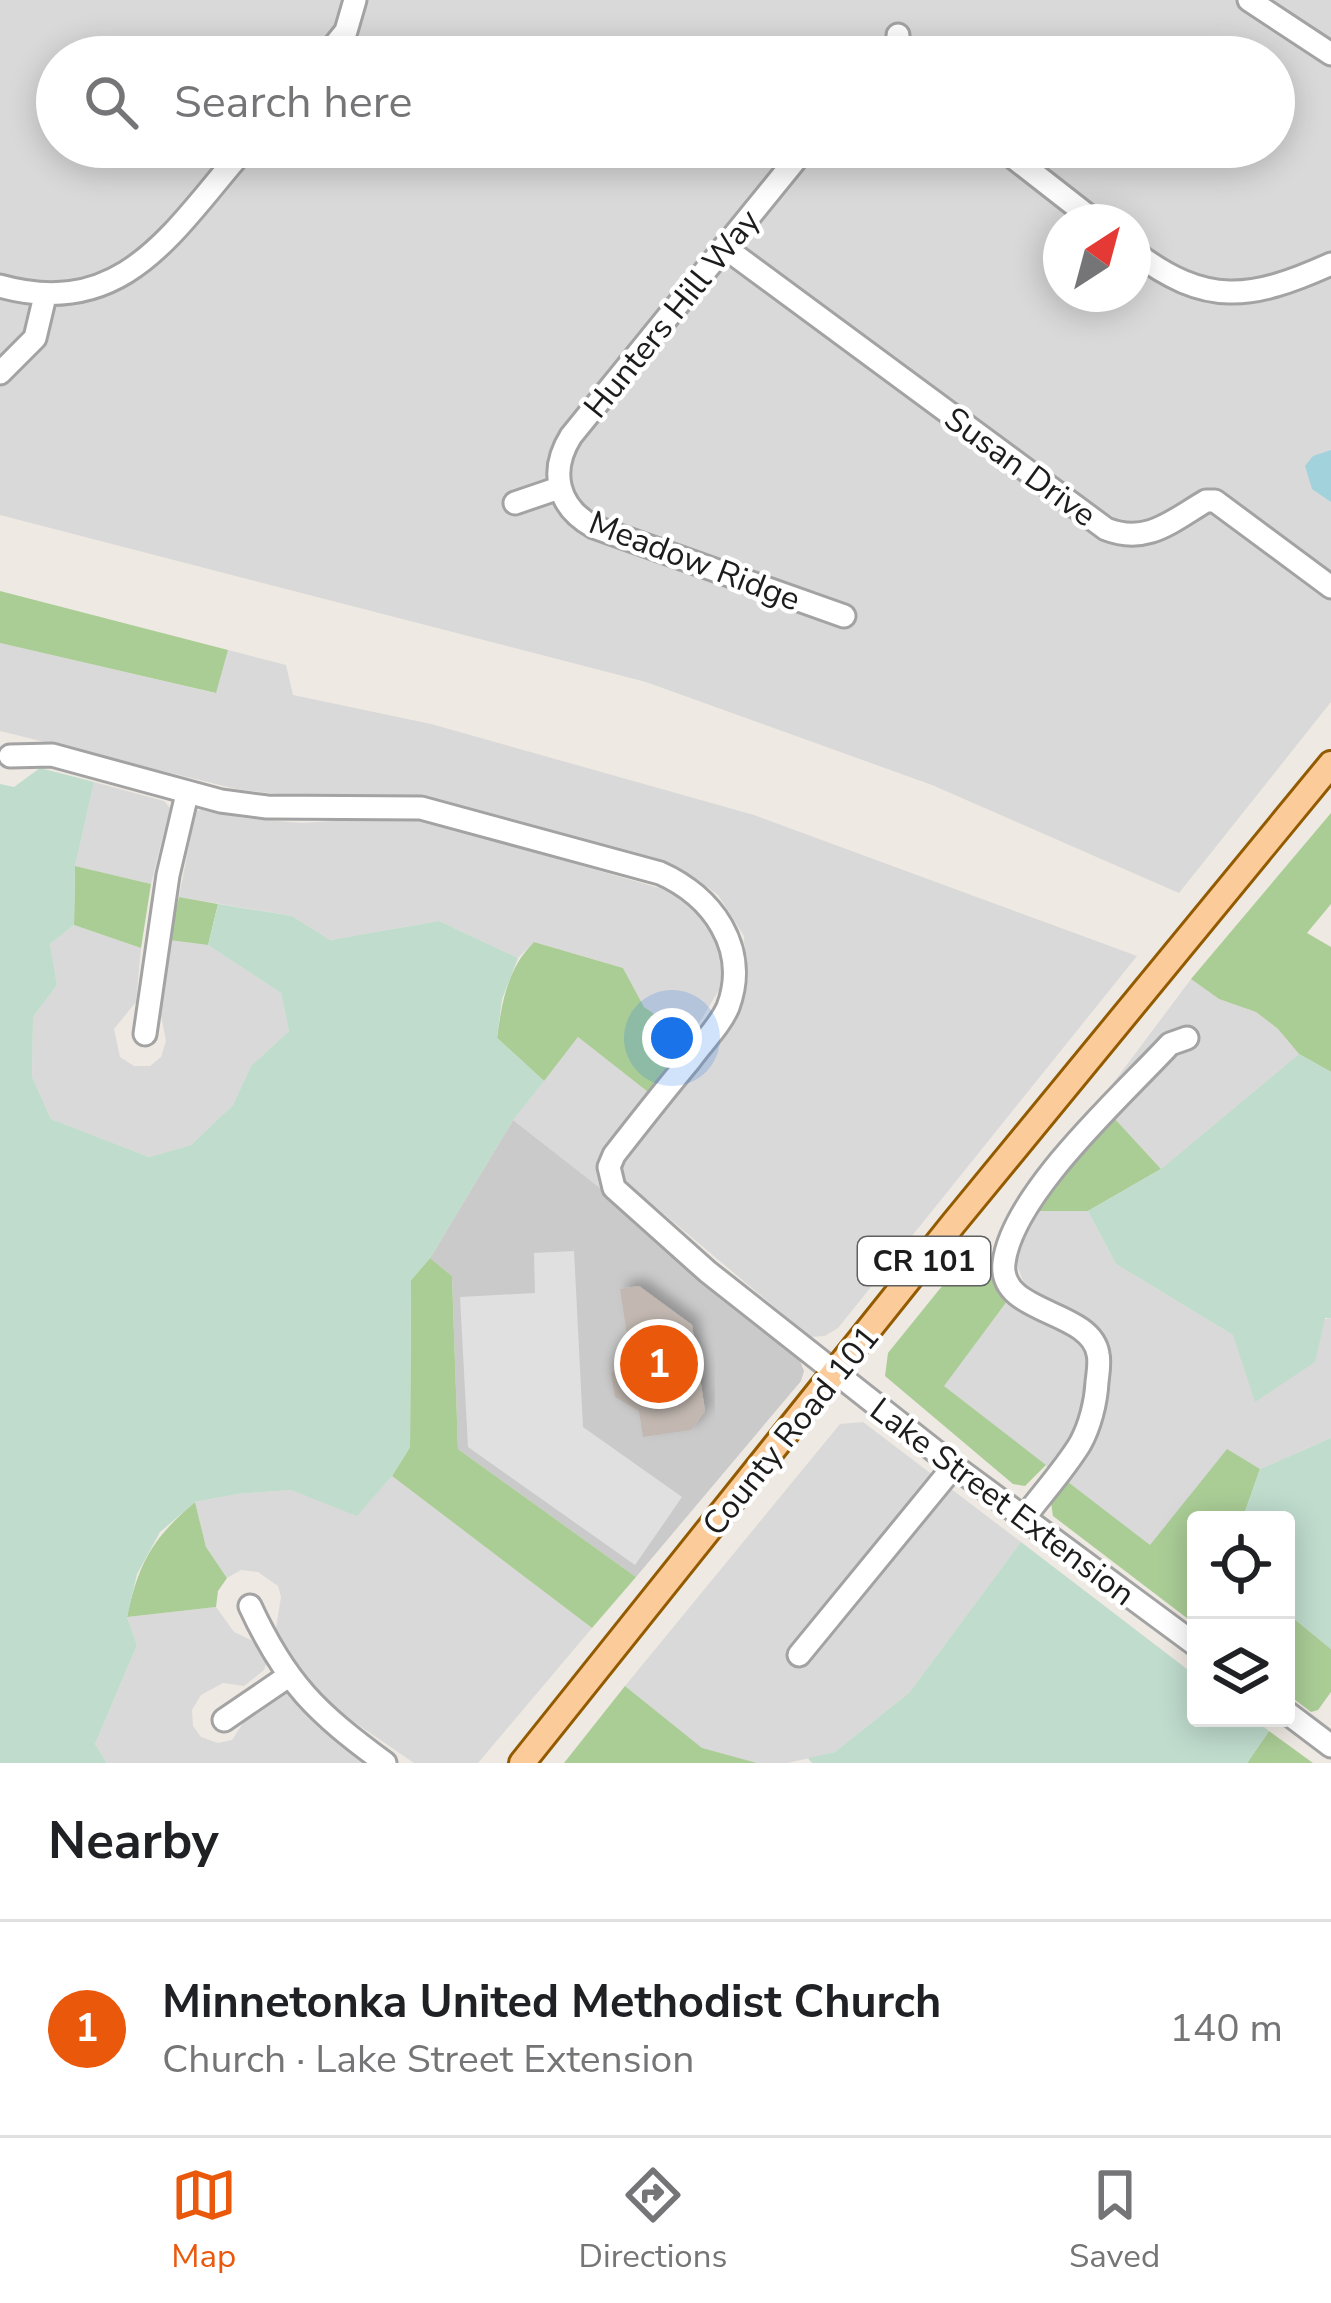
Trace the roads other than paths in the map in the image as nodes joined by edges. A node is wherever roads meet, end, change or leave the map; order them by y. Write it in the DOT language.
graph roads {
  1 [pos="355,0"];
  2 [pos="1249,0"];
  3 [pos="342,36"];
  4 [pos="1331,54"];
  5 [pos="227,168"];
  6 [pos="789,168"];
  7 [pos="1027,168"];
  8 [pos="1073,204"];
  9 [pos="724,247"];
  10 [pos="1151,263"];
  11 [pos="1331,264"];
  12 [pos="0,286"];
  13 [pos="45,296"];
  14 [pos="0,373"];
  15 [pos="560,488"];
  16 [pos="515,503"];
  17 [pos="1331,586"];
  18 [pos="844,616"];
  19 [pos="10,756"];
  20 [pos="1328,776"];
  21 [pos="187,794"];
  22 [pos="146,1034"];
  23 [pos="1187,1038"];
  24 [pos="836,1374"];
  25 [pos="954,1466"];
  26 [pos="1024,1518"];
  27 [pos="250,1606"];
  28 [pos="1187,1638"];
  29 [pos="799,1655"];
  30 [pos="287,1677"];
  31 [pos="1295,1719"];
  32 [pos="224,1720"];
  33 [pos="1331,1746"];
  34 [pos="385,1763"];
  35 [pos="522,1763"];
  1 -- 3 [label="street"];
  2 -- 4 [label="street"];
  5 -- 13 [label="street"];
  6 -- 9 [label="street, Hunters Hill Way"];
  7 -- 8 [label="street"];
  9 -- 15 [label="street, Hunters Hill Way"];
  9 -- 17 [label="street, Susan Drive"];
  10 -- 11 [label="street"];
  12 -- 13 [label="street"];
  13 -- 14 [label="street"];
  15 -- 16 [label="street"];
  15 -- 18 [label="street, Meadow Ridge"];
  19 -- 21 [label="street"];
  20 -- 24 [label="main road, County Road 101 / CR 101"];
  21 -- 22 [label="street"];
  21 -- 24 [label="street, Lake Street Extension"];
  23 -- 26 [label="street"];
  24 -- 25 [label="street, Lake Street Extension"];
  24 -- 35 [label="main road, County Road 101 / CR 101"];
  25 -- 26 [label="street, Lake Street Extension"];
  25 -- 29 [label="street"];
  26 -- 28 [label="street, Lake Street Extension"];
  27 -- 30 [label="street"];
  30 -- 32 [label="street"];
  30 -- 34 [label="street"];
  31 -- 33 [label="street"];
}
